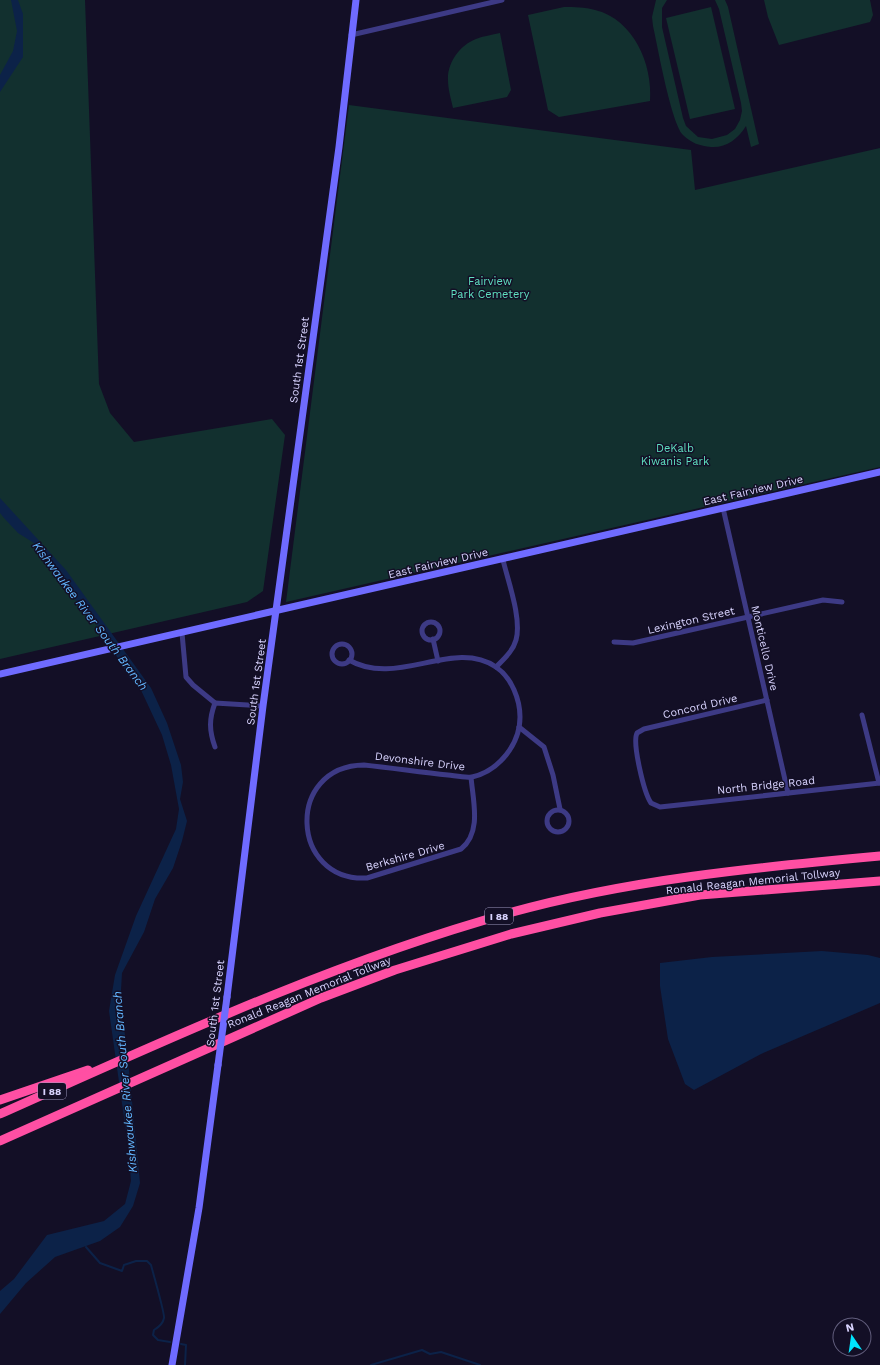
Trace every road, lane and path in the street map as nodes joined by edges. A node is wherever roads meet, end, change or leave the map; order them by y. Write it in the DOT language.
graph roads {
  1 [pos="356,0"];
  2 [pos="502,0"];
  3 [pos="351,35"];
  4 [pos="880,472"];
  5 [pos="723,508"];
  6 [pos="503,560"];
  7 [pos="842,602"];
  8 [pos="277,611"];
  9 [pos="748,617"];
  10 [pos="182,633"];
  11 [pos="433,639"];
  12 [pos="614,642"];
  13 [pos="349,660"];
  14 [pos="438,661"];
  15 [pos="496,667"];
  16 [pos="0,674"];
  17 [pos="767,700"];
  18 [pos="215,703"];
  19 [pos="264,706"];
  20 [pos="862,714"];
  21 [pos="519,727"];
  22 [pos="214,747"];
  23 [pos="471,777"];
  24 [pos="879,783"];
  25 [pos="788,792"];
  26 [pos="310,803"];
  27 [pos="655,806"];
  28 [pos="560,809"];
  29 [pos="880,856"];
  30 [pos="880,881"];
  31 [pos="103,1067"];
  32 [pos="0,1100"];
  33 [pos="0,1114"];
  34 [pos="0,1141"];
  35 [pos="172,1365"];
  1 -- 3 [label="street, South 1st Street"];
  2 -- 3 [label="street"];
  3 -- 8 [label="street, South 1st Street"];
  4 -- 5 [label="street, East Fairview Drive"];
  5 -- 6 [label="street, East Fairview Drive"];
  5 -- 9 [label="street, Monticello Drive"];
  6 -- 8 [label="street, East Fairview Drive"];
  6 -- 15 [label="street"];
  7 -- 9 [label="street, Lexington Street"];
  8 -- 10 [label="street, East Fairview Drive"];
  8 -- 19 [label="street, South 1st Street"];
  9 -- 12 [label="street, Lexington Street"];
  9 -- 17 [label="street, Monticello Drive"];
  10 -- 16 [label="street, East Fairview Drive"];
  10 -- 18 [label="street"];
  11 -- 14 [label="street"];
  13 -- 14 [label="street"];
  14 -- 15 [label="street"];
  15 -- 21 [label="street, Devonshire Drive"];
  17 -- 25 [label="street, Monticello Drive"];
  17 -- 27 [label="street, Concord Drive"];
  18 -- 19 [label="street"];
  18 -- 22 [label="street"];
  19 -- 35 [label="street, South 1st Street, bridge"];
  20 -- 24 [label="street"];
  21 -- 23 [label="street, Devonshire Drive"];
  21 -- 28 [label="street"];
  23 -- 26 [label="street, Devonshire Drive"];
  23 -- 26 [label="street, Berkshire Drive"];
  24 -- 25 [label="street, North Bridge Road"];
  25 -- 27 [label="street, North Bridge Road"];
  28 -- 28 [label="street"];
  29 -- 31 [label="highway, Ronald Reagan Memorial Tollway / I 88"];
  30 -- 34 [label="highway, Ronald Reagan Memorial Tollway / I 88"];
  31 -- 32 [label="highway"];
  31 -- 33 [label="highway, I 88"];
}
